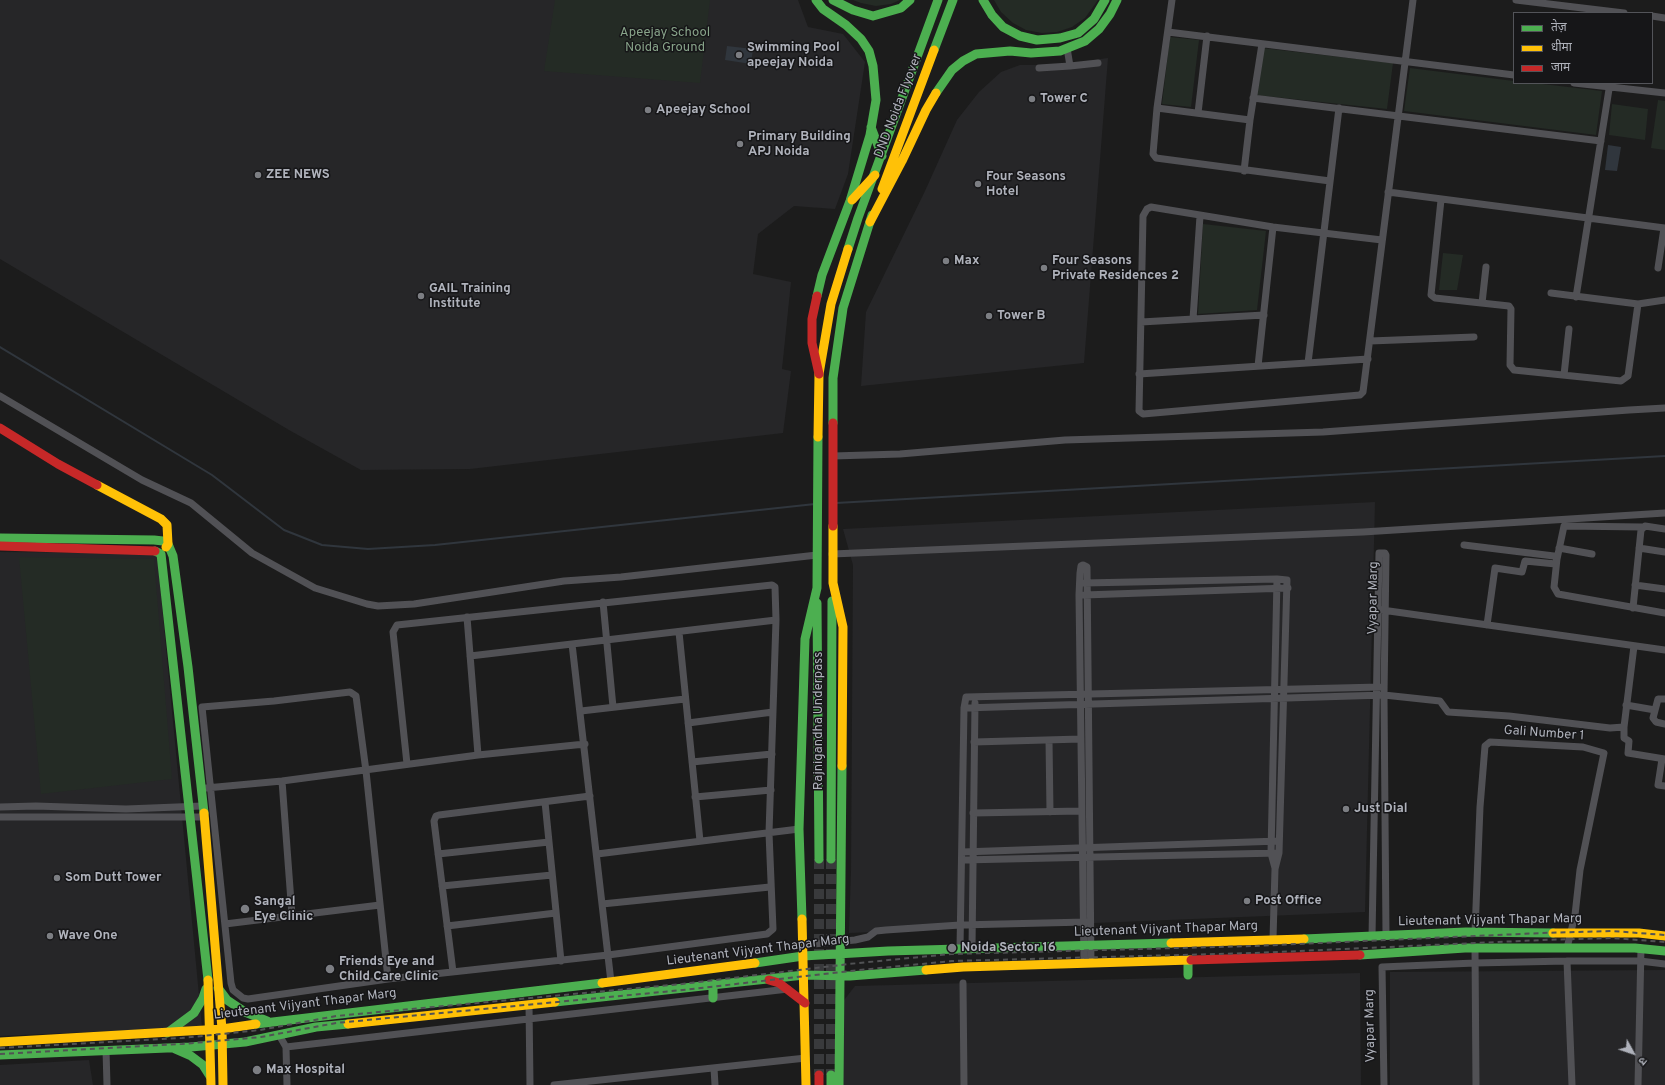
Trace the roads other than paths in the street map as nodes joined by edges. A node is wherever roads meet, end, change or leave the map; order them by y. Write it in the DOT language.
graph roads {
  1 [pos="816,0"];
  2 [pos="833,0"];
  3 [pos="910,0"];
  4 [pos="938,0"];
  5 [pos="953,0"];
  6 [pos="983,0"];
  7 [pos="1105,0"];
  8 [pos="1117,0"];
  9 [pos="1172,0"];
  10 [pos="1413,0"];
  11 [pos="1516,0"];
  12 [pos="1584,11"];
  13 [pos="1604,12"];
  14 [pos="1653,16"];
  15 [pos="1665,18"];
  16 [pos="1168,32"];
  17 [pos="1207,36"];
  18 [pos="1262,44"];
  19 [pos="1067,48"];
  20 [pos="1405,62"];
  21 [pos="1098,63"];
  22 [pos="1070,66"];
  23 [pos="1039,68"];
  24 [pos="1513,75"];
  25 [pos="1592,84"];
  26 [pos="1610,85"];
  27 [pos="1665,93"];
  28 [pos="1253,98"];
  29 [pos="1158,108"];
  30 [pos="1339,108"];
  31 [pos="1198,113"];
  32 [pos="1398,115"];
  33 [pos="1250,120"];
  34 [pos="871,127"];
  35 [pos="1601,141"];
  36 [pos="882,156"];
  37 [pos="1244,171"];
  38 [pos="875,175"];
  39 [pos="1330,181"];
  40 [pos="1388,192"];
  41 [pos="1441,200"];
  42 [pos="850,201"];
  43 [pos="1200,216"];
  44 [pos="1589,218"];
  45 [pos="870,222"];
  46 [pos="1273,227"];
  47 [pos="1665,228"];
  48 [pos="1323,233"];
  49 [pos="1382,240"];
  50 [pos="1486,267"];
  51 [pos="1658,268"];
  52 [pos="1551,293"];
  53 [pos="1576,297"];
  54 [pos="1665,300"];
  55 [pos="1482,303"];
  56 [pos="1638,304"];
  57 [pos="1264,315"];
  58 [pos="1193,319"];
  59 [pos="1141,322"];
  60 [pos="1569,329"];
  61 [pos="1474,337"];
  62 [pos="1370,341"];
  63 [pos="1368,359"];
  64 [pos="1308,363"];
  65 [pos="1258,366"];
  66 [pos="819,374"];
  67 [pos="1140,374"];
  68 [pos="1564,375"];
  69 [pos="0,396"];
  70 [pos="1665,408"];
  71 [pos="0,428"];
  72 [pos="833,459"];
  73 [pos="1665,513"];
  74 [pos="1643,527"];
  75 [pos="1665,529"];
  76 [pos="0,538"];
  77 [pos="168,544"];
  78 [pos="1464,545"];
  79 [pos="0,546"];
  80 [pos="1559,548"];
  81 [pos="1639,548"];
  82 [pos="832,550"];
  83 [pos="817,551"];
  84 [pos="160,552"];
  85 [pos="1665,552"];
  86 [pos="1592,554"];
  87 [pos="1557,562"];
  88 [pos="1277,579"];
  89 [pos="832,582"];
  90 [pos="1083,583"];
  91 [pos="1635,585"];
  92 [pos="817,588"];
  93 [pos="1277,588"];
  94 [pos="1288,588"];
  95 [pos="1665,589"];
  96 [pos="1079,595"];
  97 [pos="1087,595"];
  98 [pos="603,602"];
  99 [pos="1633,608"];
  100 [pos="1377,610"];
  101 [pos="1386,611"];
  102 [pos="1665,613"];
  103 [pos="467,617"];
  104 [pos="776,620"];
  105 [pos="1487,625"];
  106 [pos="679,632"];
  107 [pos="606,640"];
  108 [pos="572,644"];
  109 [pos="1634,646"];
  110 [pos="1665,650"];
  111 [pos="470,656"];
  112 [pos="1376,687"];
  113 [pos="1385,687"];
  114 [pos="1274,689"];
  115 [pos="1284,689"];
  116 [pos="1084,694"];
  117 [pos="1384,695"];
  118 [pos="1376,696"];
  119 [pos="975,697"];
  120 [pos="685,699"];
  121 [pos="1274,699"];
  122 [pos="1284,699"];
  123 [pos="1665,699"];
  124 [pos="1084,704"];
  125 [pos="1626,705"];
  126 [pos="975,707"];
  127 [pos="613,708"];
  128 [pos="964,708"];
  129 [pos="1655,710"];
  130 [pos="581,711"];
  131 [pos="773,712"];
  132 [pos="688,722"];
  133 [pos="1665,724"];
  134 [pos="1624,727"];
  135 [pos="1081,739"];
  136 [pos="1050,740"];
  137 [pos="974,742"];
  138 [pos="585,744"];
  139 [pos="772,754"];
  140 [pos="478,755"];
  141 [pos="1663,759"];
  142 [pos="692,762"];
  143 [pos="407,764"];
  144 [pos="366,771"];
  145 [pos="282,781"];
  146 [pos="1665,786"];
  147 [pos="206,788"];
  148 [pos="771,790"];
  149 [pos="590,796"];
  150 [pos="695,797"];
  151 [pos="545,802"];
  152 [pos="202,806"];
  153 [pos="0,807"];
  154 [pos="190,807"];
  155 [pos="1082,811"];
  156 [pos="1050,812"];
  157 [pos="973,813"];
  158 [pos="0,817"];
  159 [pos="191,818"];
  160 [pos="204,818"];
  161 [pos="799,829"];
  162 [pos="769,833"];
  163 [pos="700,841"];
  164 [pos="1271,841"];
  165 [pos="1280,841"];
  166 [pos="549,842"];
  167 [pos="1226,842"];
  168 [pos="1161,845"];
  169 [pos="1086,847"];
  170 [pos="973,851"];
  171 [pos="962,852"];
  172 [pos="1271,853"];
  173 [pos="1279,853"];
  174 [pos="438,854"];
  175 [pos="597,854"];
  176 [pos="1227,854"];
  177 [pos="1161,856"];
  178 [pos="1086,857"];
  179 [pos="819,859"];
  180 [pos="831,859"];
  181 [pos="962,860"];
  182 [pos="973,860"];
  183 [pos="1275,869"];
  184 [pos="552,875"];
  185 [pos="442,886"];
  186 [pos="770,887"];
  187 [pos="602,904"];
  188 [pos="380,905"];
  189 [pos="556,913"];
  190 [pos="292,915"];
  191 [pos="1086,921"];
  192 [pos="225,924"];
  193 [pos="960,925"];
  194 [pos="972,925"];
  195 [pos="447,926"];
  196 [pos="1475,932"];
  197 [pos="1571,934"];
  198 [pos="1372,935"];
  199 [pos="1386,935"];
  200 [pos="1665,936"];
  201 [pos="1273,939"];
  202 [pos="840,941"];
  203 [pos="803,945"];
  204 [pos="1087,945"];
  205 [pos="960,948"];
  206 [pos="972,948"];
  207 [pos="1475,948"];
  208 [pos="1567,948"];
  209 [pos="1641,948"];
  210 [pos="1665,951"];
  211 [pos="608,955"];
  212 [pos="840,955"];
  213 [pos="803,956"];
  214 [pos="561,960"];
  215 [pos="1188,960"];
  216 [pos="1567,961"];
  217 [pos="1640,961"];
  218 [pos="1475,962"];
  219 [pos="1087,963"];
  220 [pos="1665,964"];
  221 [pos="453,972"];
  222 [pos="1188,975"];
  223 [pos="804,976"];
  224 [pos="840,976"];
  225 [pos="388,979"];
  226 [pos="765,979"];
  227 [pos="208,980"];
  228 [pos="611,982"];
  229 [pos="963,983"];
  230 [pos="713,984"];
  231 [pos="218,988"];
  232 [pos="788,989"];
  233 [pos="713,998"];
  234 [pos="805,1003"];
  235 [pos="529,1004"];
  236 [pos="529,1018"];
  237 [pos="268,1022"];
  238 [pos="222,1029"];
  239 [pos="209,1030"];
  240 [pos="167,1033"];
  241 [pos="279,1035"];
  242 [pos="0,1042"];
  243 [pos="245,1042"];
  244 [pos="223,1044"];
  245 [pos="210,1045"];
  246 [pos="286,1047"];
  247 [pos="172,1048"];
  248 [pos="106,1050"];
  249 [pos="0,1055"];
  250 [pos="806,1058"];
  251 [pos="224,1060"];
  252 [pos="714,1068"];
  253 [pos="819,1075"];
  254 [pos="832,1075"];
  255 [pos="211,1081"];
  256 [pos="579,1084"];
  257 [pos="107,1085"];
  258 [pos="224,1085"];
  259 [pos="287,1085"];
  260 [pos="530,1085"];
  261 [pos="554,1085"];
  262 [pos="715,1085"];
  263 [pos="806,1085"];
  264 [pos="819,1085"];
  265 [pos="831,1085"];
  266 [pos="839,1085"];
  267 [pos="964,1085"];
  268 [pos="1384,1085"];
  269 [pos="1476,1085"];
  270 [pos="1572,1085"];
  271 [pos="1638,1085"];
  1 -- 34 [label="main road"];
  2 -- 3 [label="main road"];
  4 -- 36 [label="main road, DND Noida Flyover"];
  5 -- 45 [label="main road, DND Noida Flyover"];
  6 -- 7 [label="main road"];
  8 -- 19 [label="main road"];
  9 -- 16 [label="street"];
  10 -- 20 [label="street"];
  11 -- 12 [label="street"];
  12 -- 13 [label="street"];
  14 -- 15 [label="street"];
  16 -- 17 [label="street"];
  16 -- 29 [label="street"];
  17 -- 18 [label="street"];
  17 -- 31 [label="street"];
  18 -- 20 [label="street"];
  18 -- 28 [label="street"];
  19 -- 22 [label="street"];
  19 -- 45 [label="main road"];
  20 -- 24 [label="street"];
  20 -- 32 [label="street"];
  21 -- 22 [label="street"];
  22 -- 23 [label="street"];
  25 -- 26 [label="street"];
  26 -- 27 [label="street"];
  26 -- 35 [label="street"];
  28 -- 30 [label="street"];
  28 -- 33 [label="street"];
  29 -- 31 [label="street"];
  29 -- 37 [label="street"];
  30 -- 32 [label="street"];
  30 -- 39 [label="street"];
  31 -- 33 [label="street"];
  32 -- 35 [label="street"];
  32 -- 40 [label="street"];
  33 -- 37 [label="street"];
  34 -- 36 [label="main road"];
  34 -- 42 [label="main road"];
  35 -- 44 [label="street"];
  36 -- 38 [label="main road, DND Noida Flyover"];
  37 -- 39 [label="street"];
  38 -- 42 [label="main road"];
  38 -- 66 [label="main road, DND Noida Flyover"];
  39 -- 48 [label="street"];
  40 -- 41 [label="street"];
  40 -- 49 [label="street"];
  41 -- 44 [label="street"];
  41 -- 55 [label="street"];
  42 -- 66 [label="main road"];
  43 -- 46 [label="street"];
  43 -- 58 [label="street"];
  43 -- 59 [label="street"];
  44 -- 47 [label="street"];
  44 -- 53 [label="street"];
  45 -- 72 [label="main road"];
  46 -- 48 [label="street"];
  46 -- 57 [label="street"];
  47 -- 51 [label="street"];
  48 -- 49 [label="street"];
  48 -- 64 [label="street"];
  49 -- 62 [label="street"];
  50 -- 55 [label="street"];
  52 -- 53 [label="street"];
  53 -- 56 [label="street"];
  54 -- 56 [label="street"];
  55 -- 68 [label="street"];
  56 -- 68 [label="street"];
  57 -- 58 [label="street"];
  57 -- 65 [label="street"];
  58 -- 59 [label="street"];
  59 -- 67 [label="street"];
  60 -- 68 [label="street"];
  61 -- 62 [label="street"];
  62 -- 63 [label="street"];
  63 -- 64 [label="street"];
  63 -- 67 [label="street"];
  64 -- 65 [label="street"];
  65 -- 67 [label="street"];
  66 -- 83 [label="main road"];
  69 -- 83 [label="street"];
  70 -- 72 [label="street"];
  71 -- 77 [label="main road"];
  72 -- 82 [label="main road"];
  73 -- 82 [label="street"];
  74 -- 75 [label="street"];
  74 -- 80 [label="street"];
  74 -- 81 [label="street"];
  76 -- 77 [label="main road"];
  77 -- 84 [label="main road"];
  77 -- 147 [label="main road"];
  78 -- 87 [label="street"];
  79 -- 84 [label="main road"];
  80 -- 86 [label="street"];
  80 -- 87 [label="street"];
  81 -- 85 [label="street"];
  81 -- 91 [label="street"];
  82 -- 89 [label="main road"];
  83 -- 92 [label="main road"];
  84 -- 154 [label="main road"];
  87 -- 99 [label="street"];
  87 -- 105 [label="street"];
  88 -- 90 [label="street"];
  88 -- 93 [label="street"];
  88 -- 94 [label="street"];
  89 -- 180 [label="main road, Rajnigandha Underpass"];
  89 -- 202 [label="main road"];
  90 -- 96 [label="street"];
  90 -- 97 [label="street"];
  91 -- 95 [label="street"];
  91 -- 99 [label="street"];
  92 -- 161 [label="main road"];
  92 -- 179 [label="main road, Rajnigandha Underpass"];
  93 -- 94 [label="street"];
  93 -- 97 [label="street"];
  93 -- 114 [label="street"];
  94 -- 115 [label="street"];
  96 -- 97 [label="street"];
  96 -- 116 [label="street"];
  97 -- 116 [label="street"];
  98 -- 103 [label="street"];
  98 -- 104 [label="street"];
  98 -- 107 [label="street"];
  99 -- 102 [label="street"];
  100 -- 101 [label="street"];
  100 -- 101 [label="street, Vyapar Marg"];
  100 -- 112 [label="street, Vyapar Marg"];
  101 -- 105 [label="street"];
  101 -- 113 [label="street, Vyapar Marg"];
  103 -- 111 [label="street"];
  103 -- 143 [label="street"];
  104 -- 106 [label="street"];
  104 -- 131 [label="street"];
  105 -- 109 [label="street"];
  106 -- 107 [label="street"];
  106 -- 120 [label="street"];
  107 -- 108 [label="street"];
  107 -- 127 [label="street"];
  108 -- 111 [label="street"];
  108 -- 130 [label="street"];
  109 -- 110 [label="street"];
  109 -- 125 [label="street"];
  111 -- 140 [label="street"];
  112 -- 113 [label="street"];
  112 -- 115 [label="street"];
  112 -- 118 [label="street, Vyapar Marg"];
  113 -- 117 [label="street, Vyapar Marg"];
  114 -- 115 [label="street"];
  114 -- 116 [label="street"];
  114 -- 121 [label="street"];
  115 -- 122 [label="street"];
  116 -- 119 [label="street"];
  116 -- 124 [label="street"];
  117 -- 118 [label="street"];
  117 -- 134 [label="street"];
  117 -- 199 [label="street, Vyapar Marg"];
  118 -- 122 [label="street"];
  118 -- 198 [label="street, Vyapar Marg"];
  119 -- 126 [label="street"];
  119 -- 128 [label="street"];
  120 -- 127 [label="street"];
  120 -- 132 [label="street"];
  121 -- 122 [label="street"];
  121 -- 124 [label="street"];
  121 -- 164 [label="street"];
  122 -- 165 [label="street"];
  123 -- 129 [label="street"];
  124 -- 126 [label="street"];
  124 -- 135 [label="street"];
  124 -- 169 [label="street"];
  125 -- 129 [label="street"];
  125 -- 134 [label="street"];
  126 -- 128 [label="street"];
  126 -- 137 [label="street"];
  127 -- 130 [label="street"];
  128 -- 171 [label="street"];
  129 -- 133 [label="street"];
  130 -- 138 [label="street"];
  131 -- 132 [label="street"];
  131 -- 139 [label="street"];
  132 -- 142 [label="street"];
  134 -- 141 [label="street"];
  135 -- 136 [label="street"];
  135 -- 155 [label="street"];
  136 -- 137 [label="street"];
  136 -- 156 [label="street"];
  137 -- 157 [label="street"];
  138 -- 140 [label="street"];
  138 -- 149 [label="street"];
  139 -- 142 [label="street"];
  139 -- 148 [label="street"];
  140 -- 143 [label="street"];
  141 -- 146 [label="street"];
  142 -- 150 [label="street"];
  143 -- 144 [label="street"];
  144 -- 145 [label="street"];
  144 -- 147 [label="street"];
  144 -- 188 [label="street"];
  145 -- 147 [label="street"];
  145 -- 190 [label="street"];
  147 -- 152 [label="main road"];
  147 -- 192 [label="street"];
  148 -- 150 [label="street"];
  148 -- 162 [label="street"];
  149 -- 151 [label="street"];
  149 -- 175 [label="street"];
  150 -- 163 [label="street"];
  151 -- 166 [label="street"];
  151 -- 174 [label="street"];
  152 -- 154 [label="street"];
  152 -- 160 [label="main road"];
  153 -- 154 [label="street"];
  154 -- 159 [label="main road"];
  155 -- 156 [label="street"];
  155 -- 169 [label="street"];
  156 -- 157 [label="street"];
  157 -- 170 [label="street"];
  158 -- 159 [label="street"];
  159 -- 160 [label="street"];
  159 -- 227 [label="main road"];
  160 -- 231 [label="main road"];
  161 -- 162 [label="street"];
  161 -- 203 [label="main road"];
  162 -- 163 [label="street"];
  162 -- 186 [label="street"];
  163 -- 175 [label="street"];
  164 -- 165 [label="street"];
  164 -- 167 [label="street"];
  164 -- 172 [label="street"];
  165 -- 173 [label="street"];
  166 -- 174 [label="street"];
  166 -- 184 [label="street"];
  167 -- 168 [label="street"];
  167 -- 176 [label="street"];
  168 -- 169 [label="street"];
  168 -- 177 [label="street"];
  169 -- 170 [label="street"];
  169 -- 178 [label="street"];
  170 -- 171 [label="street"];
  170 -- 182 [label="street"];
  171 -- 181 [label="street"];
  172 -- 173 [label="street"];
  172 -- 176 [label="street"];
  172 -- 183 [label="street"];
  173 -- 183 [label="street"];
  174 -- 185 [label="street"];
  175 -- 187 [label="street"];
  176 -- 177 [label="street"];
  177 -- 178 [label="street"];
  178 -- 182 [label="street"];
  178 -- 191 [label="street"];
  181 -- 182 [label="street"];
  181 -- 193 [label="street"];
  182 -- 194 [label="street"];
  183 -- 201 [label="street"];
  184 -- 185 [label="street"];
  184 -- 189 [label="street"];
  185 -- 195 [label="street"];
  186 -- 187 [label="street"];
  186 -- 211 [label="street"];
  187 -- 211 [label="street"];
  188 -- 190 [label="street"];
  188 -- 225 [label="street"];
  189 -- 195 [label="street"];
  189 -- 214 [label="street"];
  190 -- 192 [label="street"];
  191 -- 194 [label="street"];
  191 -- 204 [label="street"];
  192 -- 225 [label="street"];
  193 -- 194 [label="street"];
  193 -- 202 [label="street"];
  193 -- 205 [label="street"];
  194 -- 206 [label="street"];
  195 -- 221 [label="street"];
  196 -- 197 [label="main road, Lieutenant Vijyant Thapar Marg"];
  196 -- 197 [label="street, Gali Number 1"];
  196 -- 199 [label="main road, Lieutenant Vijyant Thapar Marg"];
  197 -- 200 [label="main road, Lieutenant Vijyant Thapar Marg"];
  197 -- 208 [label="street"];
  198 -- 199 [label="main road, Lieutenant Vijyant Thapar Marg"];
  198 -- 201 [label="main road, Lieutenant Vijyant Thapar Marg"];
  201 -- 204 [label="main road, Lieutenant Vijyant Thapar Marg"];
  202 -- 203 [label="street"];
  202 -- 212 [label="main road"];
  203 -- 213 [label="main road"];
  204 -- 206 [label="main road, Lieutenant Vijyant Thapar Marg"];
  204 -- 219 [label="street"];
  205 -- 206 [label="main road, Lieutenant Vijyant Thapar Marg"];
  205 -- 212 [label="main road, Lieutenant Vijyant Thapar Marg"];
  207 -- 208 [label="main road, Lieutenant Vijyant Thapar Marg"];
  207 -- 215 [label="main road, Lieutenant Vijyant Thapar Marg"];
  207 -- 218 [label="street"];
  208 -- 209 [label="main road, Lieutenant Vijyant Thapar Marg"];
  209 -- 210 [label="main road, Lieutenant Vijyant Thapar Marg"];
  209 -- 217 [label="street"];
  211 -- 214 [label="street"];
  211 -- 228 [label="street"];
  212 -- 213 [label="main road, Lieutenant Vijyant Thapar Marg"];
  212 -- 224 [label="main road"];
  213 -- 223 [label="main road"];
  213 -- 228 [label="main road, Lieutenant Vijyant Thapar Marg"];
  214 -- 221 [label="street"];
  215 -- 219 [label="main road, Lieutenant Vijyant Thapar Marg"];
  215 -- 222 [label="main road"];
  216 -- 217 [label="street"];
  216 -- 218 [label="street"];
  216 -- 270 [label="street"];
  217 -- 220 [label="street"];
  217 -- 271 [label="street"];
  218 -- 268 [label="street, Vyapar Marg"];
  218 -- 269 [label="street"];
  219 -- 224 [label="main road, Lieutenant Vijyant Thapar Marg"];
  221 -- 225 [label="street"];
  223 -- 224 [label="main road, Lieutenant Vijyant Thapar Marg"];
  223 -- 226 [label="main road, Lieutenant Vijyant Thapar Marg"];
  223 -- 234 [label="main road"];
  224 -- 266 [label="main road"];
  226 -- 230 [label="main road, Lieutenant Vijyant Thapar Marg"];
  226 -- 232 [label="main road"];
  227 -- 239 [label="main road"];
  227 -- 240 [label="main road"];
  228 -- 237 [label="main road, Lieutenant Vijyant Thapar Marg"];
  229 -- 267 [label="street"];
  230 -- 233 [label="main road"];
  230 -- 235 [label="main road, Lieutenant Vijyant Thapar Marg"];
  231 -- 237 [label="main road"];
  231 -- 238 [label="main road"];
  232 -- 233 [label="street"];
  232 -- 234 [label="main road"];
  233 -- 236 [label="street"];
  234 -- 250 [label="main road"];
  235 -- 236 [label="street"];
  235 -- 241 [label="main road, Lieutenant Vijyant Thapar Marg"];
  236 -- 246 [label="street"];
  236 -- 260 [label="street"];
  237 -- 238 [label="main road, Lieutenant Vijyant Thapar Marg"];
  238 -- 239 [label="main road, Lieutenant Vijyant Thapar Marg"];
  238 -- 244 [label="main road"];
  239 -- 240 [label="main road, Lieutenant Vijyant Thapar Marg"];
  239 -- 245 [label="main road"];
  240 -- 242 [label="main road, Lieutenant Vijyant Thapar Marg"];
  241 -- 243 [label="main road, Lieutenant Vijyant Thapar Marg"];
  241 -- 246 [label="street"];
  243 -- 244 [label="main road, Lieutenant Vijyant Thapar Marg"];
  243 -- 251 [label="main road"];
  244 -- 245 [label="main road, Lieutenant Vijyant Thapar Marg"];
  244 -- 251 [label="main road"];
  245 -- 247 [label="main road, Lieutenant Vijyant Thapar Marg"];
  245 -- 255 [label="main road"];
  246 -- 259 [label="street"];
  247 -- 248 [label="main road, Lieutenant Vijyant Thapar Marg"];
  247 -- 255 [label="main road"];
  248 -- 249 [label="main road, Lieutenant Vijyant Thapar Marg"];
  248 -- 257 [label="street"];
  250 -- 252 [label="street"];
  250 -- 263 [label="main road"];
  251 -- 258 [label="main road"];
  252 -- 256 [label="street"];
  252 -- 262 [label="street"];
  253 -- 264 [label="main road"];
  254 -- 265 [label="main road"];
  256 -- 261 [label="street"];
}
